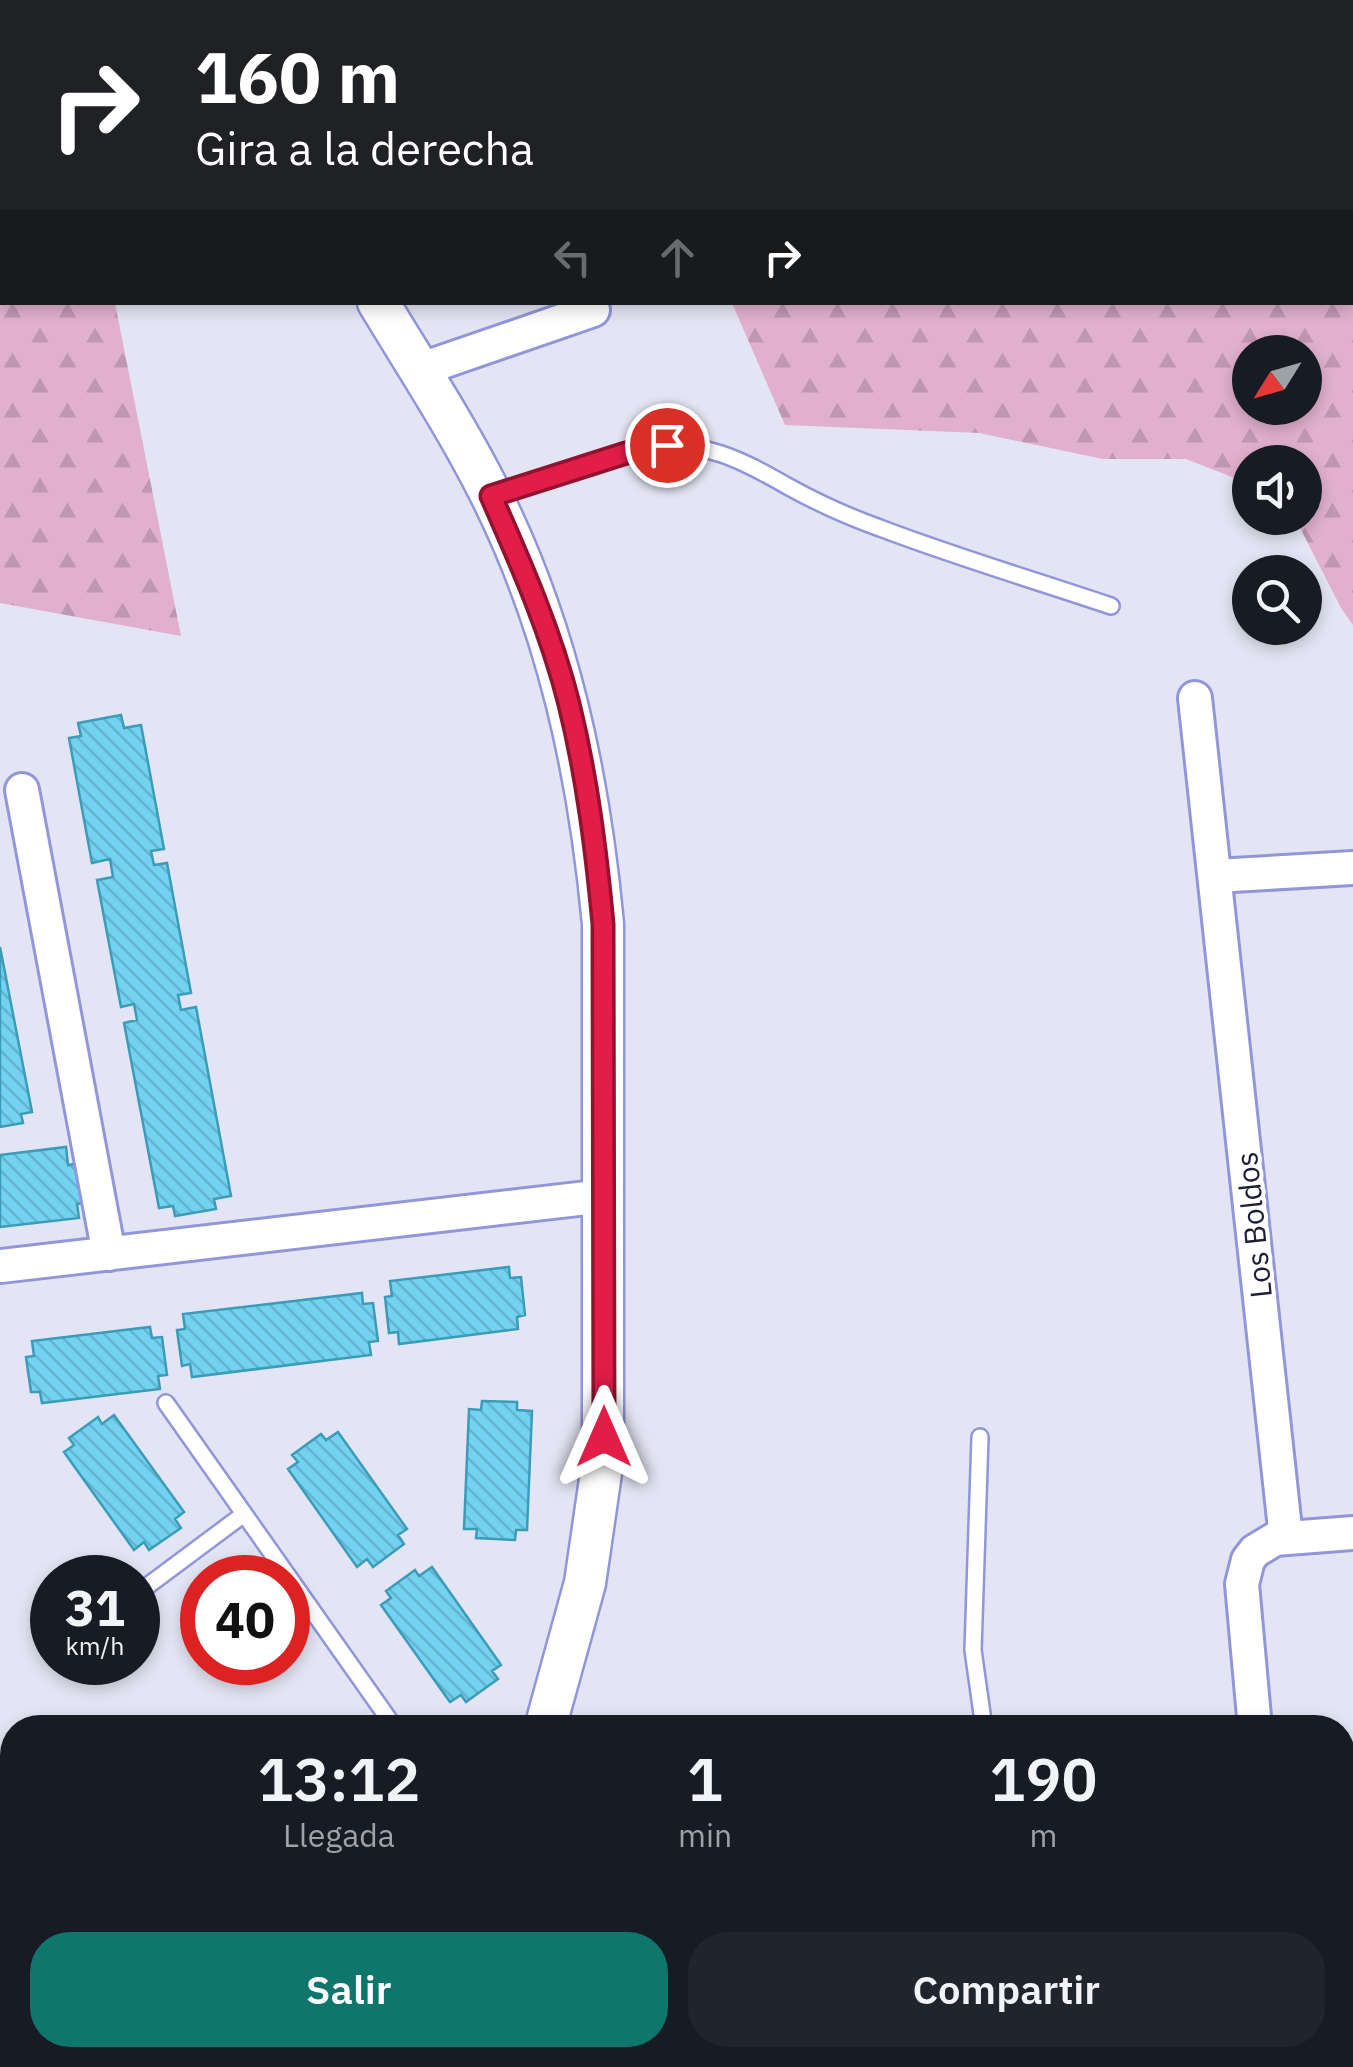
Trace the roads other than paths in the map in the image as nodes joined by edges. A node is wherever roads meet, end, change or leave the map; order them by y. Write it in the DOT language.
graph roads {
  1 [pos="380,305"];
  2 [pos="593,310"];
  3 [pos="419,370"];
  4 [pos="491,496"];
  5 [pos="1111,606"];
  6 [pos="1195,698"];
  7 [pos="22,790"];
  8 [pos="1353,868"];
  9 [pos="1216,876"];
  10 [pos="604,1196"];
  11 [pos="109,1254"];
  12 [pos="1,1266"];
  13 [pos="166,1403"];
  14 [pos="980,1438"];
  15 [pos="244,1514"];
  16 [pos="1353,1532"];
  17 [pos="1286,1538"];
  18 [pos="160,1577"];
  19 [pos="385,1715"];
  20 [pos="549,1715"];
  21 [pos="982,1715"];
  22 [pos="1254,1715"];
  1 -- 3 [label="street"];
  2 -- 3 [label="street"];
  3 -- 4 [label="street"];
  4 -- 5 [label="lane"];
  4 -- 10 [label="street"];
  6 -- 9 [label="street, Los Boldos"];
  7 -- 11 [label="street"];
  8 -- 9 [label="street"];
  9 -- 17 [label="street, Los Boldos"];
  10 -- 11 [label="street"];
  10 -- 20 [label="street"];
  11 -- 12 [label="street"];
  13 -- 15 [label="lane"];
  14 -- 21 [label="lane"];
  15 -- 18 [label="lane"];
  15 -- 19 [label="lane"];
  16 -- 17 [label="street"];
  17 -- 22 [label="street"];
}
